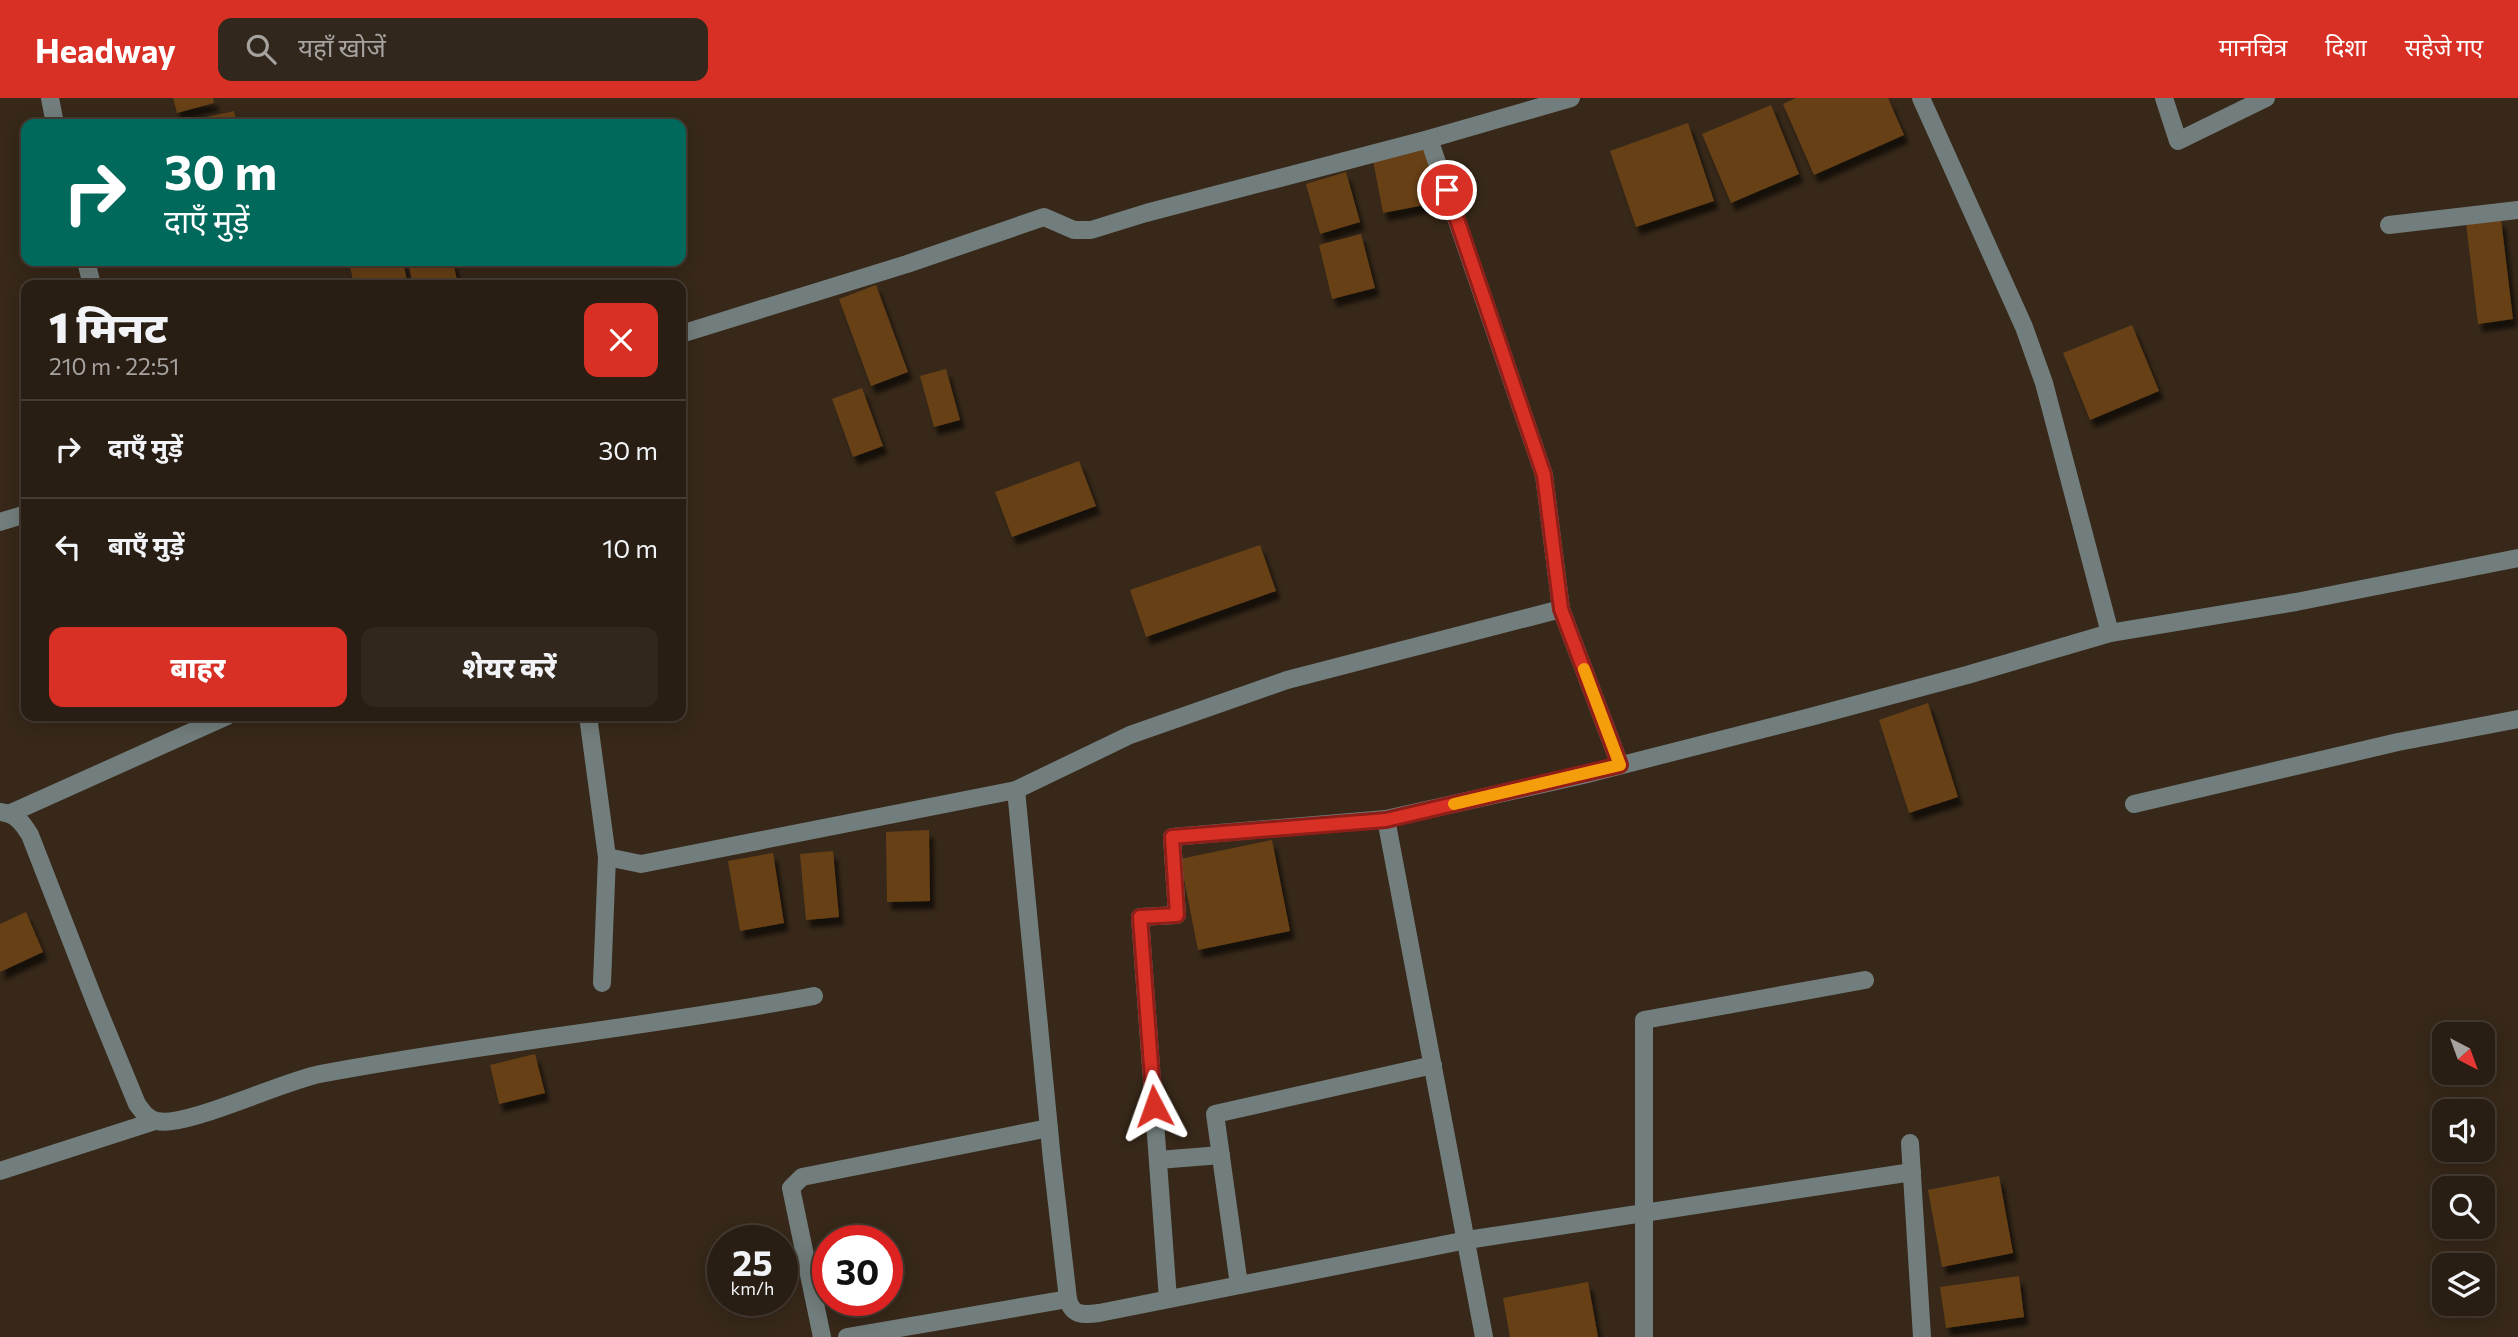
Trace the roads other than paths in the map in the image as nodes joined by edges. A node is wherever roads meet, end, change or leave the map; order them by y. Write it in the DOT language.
graph roads {
  1 [pos="50,98"];
  2 [pos="1571,98"];
  3 [pos="1921,98"];
  4 [pos="2164,98"];
  5 [pos="2266,98"];
  6 [pos="54,119"];
  7 [pos="1429,139"];
  8 [pos="2518,210"];
  9 [pos="2389,225"];
  10 [pos="686,332"];
  11 [pos="21,516"];
  12 [pos="0,522"];
  13 [pos="2518,558"];
  14 [pos="1561,609"];
  15 [pos="2109,633"];
  16 [pos="2518,719"];
  17 [pos="215,721"];
  18 [pos="589,721"];
  19 [pos="1620,765"];
  20 [pos="1016,790"];
  21 [pos="2134,804"];
  22 [pos="6,812"];
  23 [pos="1386,820"];
  24 [pos="607,857"];
  25 [pos="1865,980"];
  26 [pos="602,983"];
  27 [pos="814,996"];
  28 [pos="1433,1065"];
  29 [pos="155,1121"];
  30 [pos="1049,1128"];
  31 [pos="1910,1143"];
  32 [pos="1221,1155"];
  33 [pos="1158,1160"];
  34 [pos="0,1171"];
  35 [pos="1912,1172"];
  36 [pos="1644,1213"];
  37 [pos="1467,1240"];
  38 [pos="1239,1285"];
  39 [pos="1068,1299"];
  40 [pos="1168,1299"];
  41 [pos="854,1336"];
  42 [pos="822,1337"];
  43 [pos="1483,1337"];
  44 [pos="1644,1337"];
  45 [pos="1922,1337"];
  1 -- 6 [label="street"];
  2 -- 7 [label="street"];
  3 -- 15 [label="street"];
  4 -- 5 [label="street"];
  7 -- 10 [label="street"];
  7 -- 14 [label="street"];
  8 -- 9 [label="street"];
  11 -- 12 [label="street"];
  13 -- 15 [label="street"];
  14 -- 19 [label="street"];
  14 -- 20 [label="street"];
  15 -- 19 [label="street"];
  16 -- 21 [label="street"];
  17 -- 22 [label="street"];
  18 -- 24 [label="street"];
  19 -- 23 [label="street"];
  20 -- 24 [label="street"];
  20 -- 30 [label="street"];
  22 -- 29 [label="street"];
  23 -- 28 [label="street"];
  23 -- 33 [label="street"];
  24 -- 26 [label="street"];
  25 -- 36 [label="street"];
  27 -- 29 [label="street"];
  28 -- 32 [label="street"];
  28 -- 37 [label="street"];
  29 -- 34 [label="street"];
  30 -- 39 [label="street"];
  30 -- 42 [label="street"];
  31 -- 35 [label="street"];
  32 -- 33 [label="street"];
  32 -- 38 [label="street"];
  33 -- 40 [label="street"];
  35 -- 36 [label="street"];
  35 -- 45 [label="street"];
  36 -- 37 [label="street"];
  36 -- 44 [label="street"];
  37 -- 38 [label="street"];
  37 -- 43 [label="street"];
  38 -- 40 [label="street"];
  39 -- 40 [label="street"];
  39 -- 41 [label="street"];
}
